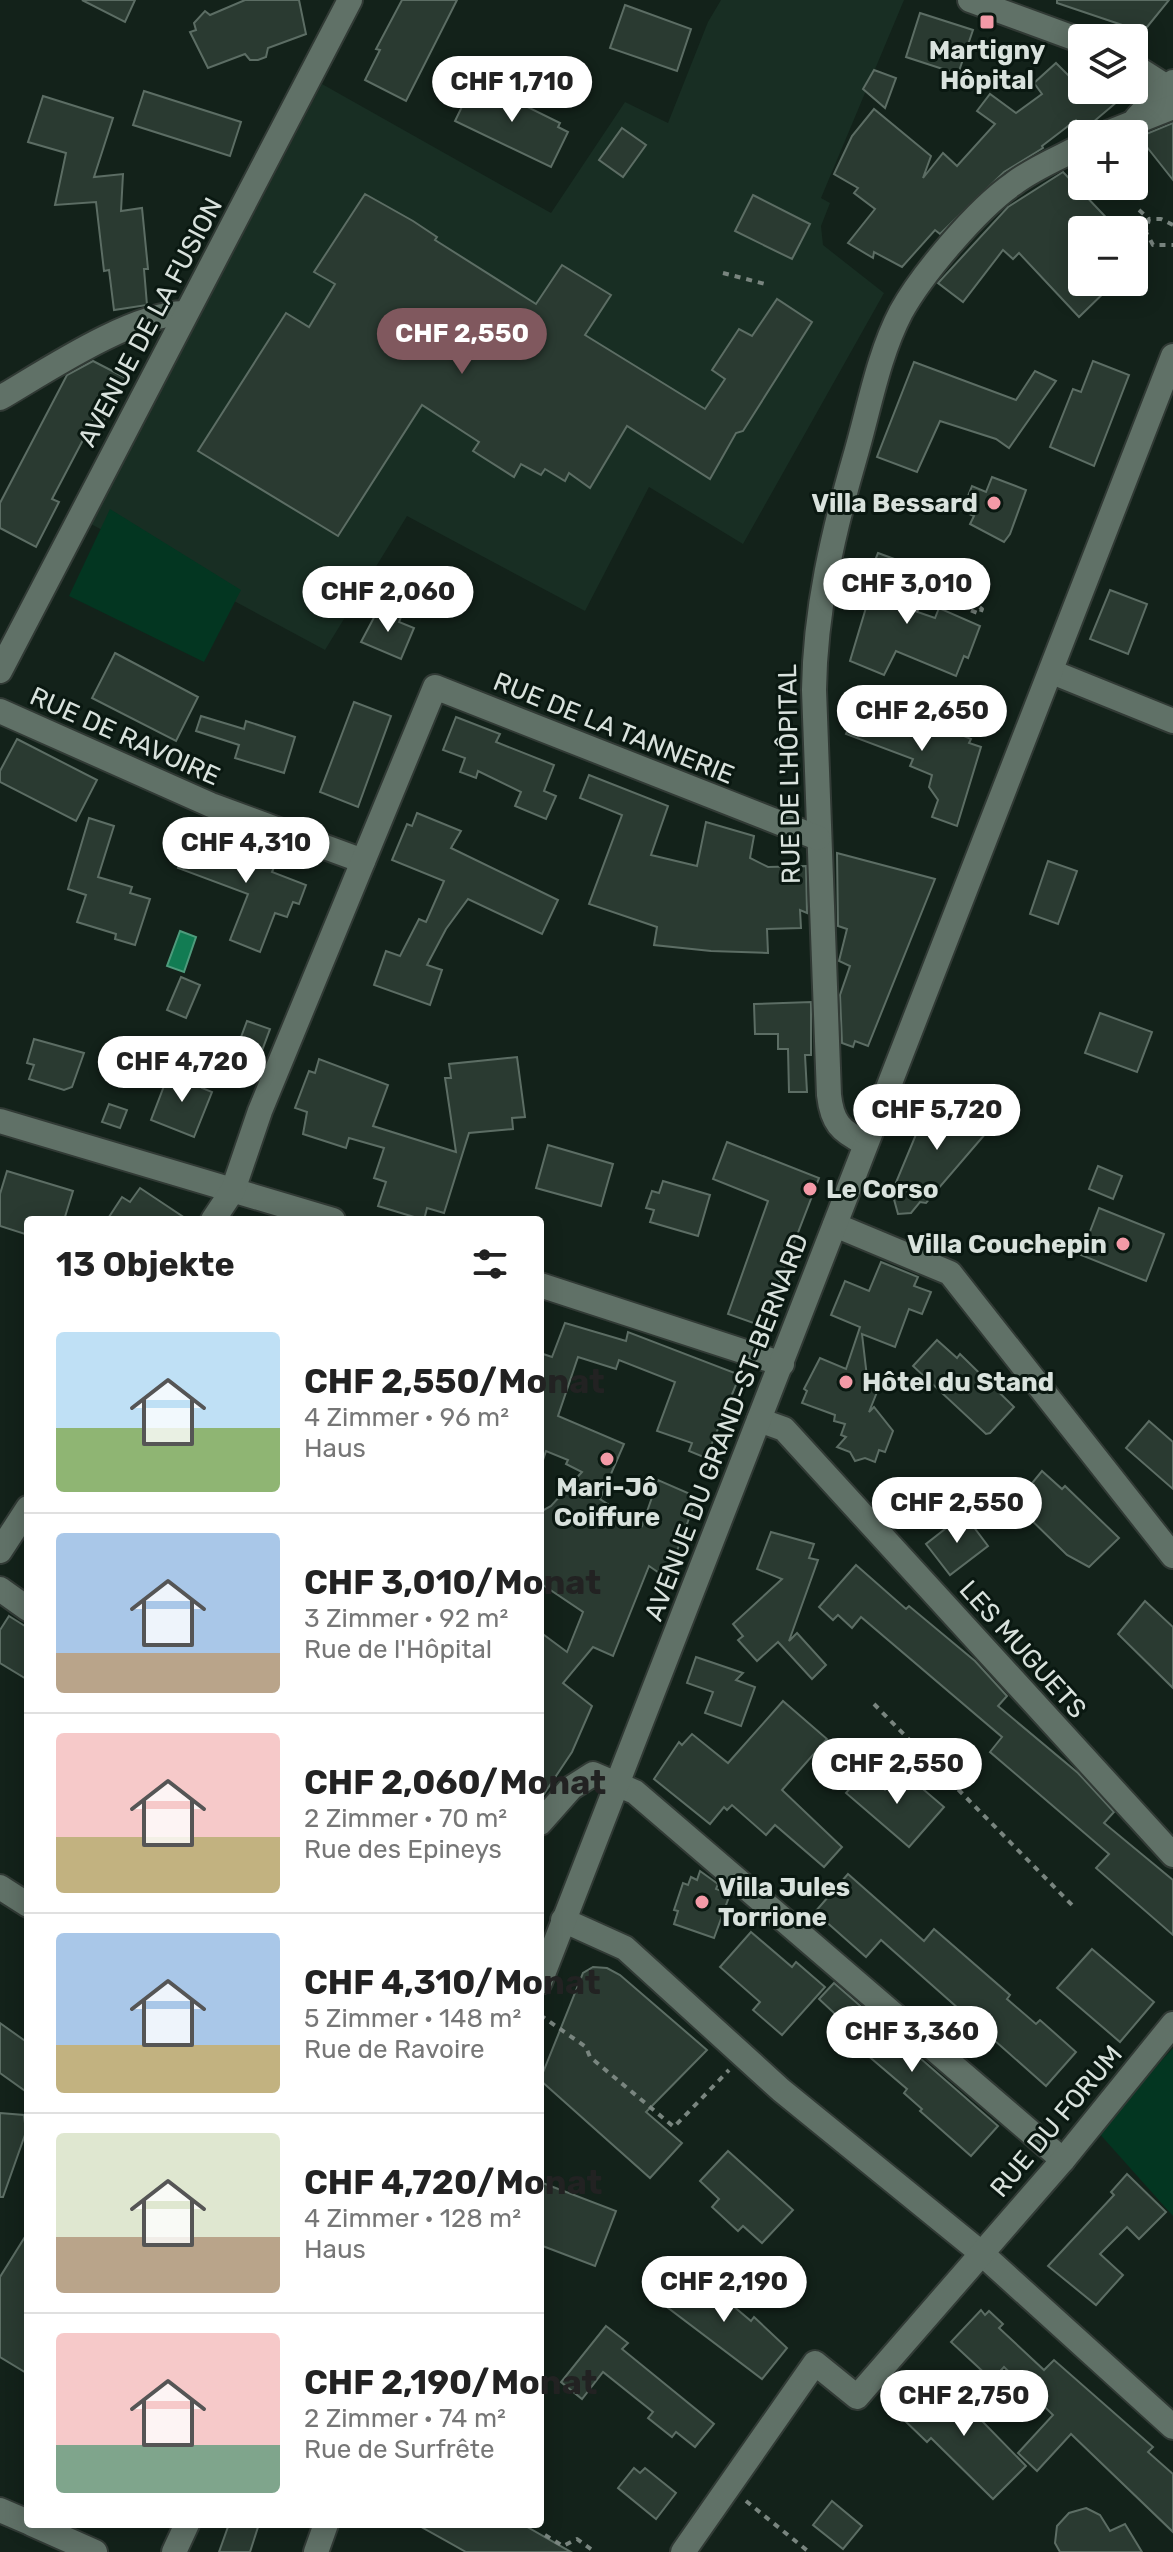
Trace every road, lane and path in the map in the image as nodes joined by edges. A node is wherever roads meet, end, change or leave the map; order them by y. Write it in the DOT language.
graph roads {
  1 [pos="350,0"];
  2 [pos="970,0"];
  3 [pos="1068,36"];
  4 [pos="1148,69"];
  5 [pos="1148,74"];
  6 [pos="1172,87"];
  7 [pos="1134,120"];
  8 [pos="1068,153"];
  9 [pos="1139,210"];
  10 [pos="1149,219"];
  11 [pos="1173,225"];
  12 [pos="1173,245"];
  13 [pos="723,273"];
  14 [pos="769,285"];
  15 [pos="184,313"];
  16 [pos="1173,356"];
  17 [pos="0,398"];
  18 [pos="937,559"];
  19 [pos="933,571"];
  20 [pos="924,592"];
  21 [pos="916,612"];
  22 [pos="0,671"];
  23 [pos="1052,672"];
  24 [pos="0,711"];
  25 [pos="1173,721"];
  26 [pos="818,838"];
  27 [pos="363,861"];
  28 [pos="0,1121"];
  29 [pos="865,1143"];
  30 [pos="233,1190"];
  31 [pos="216,1216"];
  32 [pos="320,1216"];
  33 [pos="835,1225"];
  34 [pos="544,1286"];
  35 [pos="782,1364"];
  36 [pos="759,1420"];
  37 [pos="24,1514"];
  38 [pos="0,1551"];
  39 [pos="1173,1556"];
  40 [pos="0,1589"];
  41 [pos="24,1606"];
  42 [pos="874,1704"];
  43 [pos="616,1781"];
  44 [pos="544,1819"];
  45 [pos="1173,1855"];
  46 [pos="0,1887"];
  47 [pos="24,1902"];
  48 [pos="1075,1908"];
  49 [pos="563,1920"];
  50 [pos="544,1971"];
  51 [pos="544,2018"];
  52 [pos="1173,2024"];
  53 [pos="745,2054"];
  54 [pos="1063,2160"];
  55 [pos="980,2252"];
  56 [pos="1173,2427"];
  57 [pos="728,2488"];
  58 [pos="0,2510"];
  59 [pos="24,2520"];
  60 [pos="41,2528"];
  61 [pos="185,2528"];
  62 [pos="325,2528"];
  63 [pos="545,2535"];
  64 [pos="95,2552"];
  65 [pos="174,2552"];
  66 [pos="316,2552"];
  67 [pos="595,2552"];
  68 [pos="683,2552"];
  69 [pos="809,2552"];
  1 -- 15 [label="street, AVENUE DE LA FUSION"];
  2 -- 3 [label="street"];
  4 -- 6 [label="street"];
  5 -- 6 [label="street"];
  6 -- 7 [label="street"];
  8 -- 26 [label="street, RUE DE L'HÔPITAL"];
  9 -- 10 [label="path"];
  10 -- 11 [label="path"];
  10 -- 12 [label="path"];
  13 -- 14 [label="path"];
  15 -- 17 [label="street"];
  15 -- 22 [label="street, AVENUE DE LA FUSION"];
  16 -- 23 [label="street, AVENUE DU GRAND-ST-BERNARD"];
  18 -- 19 [label="path"];
  19 -- 20 [label="path"];
  19 -- 20 [label="path"];
  20 -- 21 [label="path"];
  23 -- 25 [label="street"];
  23 -- 29 [label="street, AVENUE DU GRAND-ST-BERNARD"];
  24 -- 27 [label="street, RUE DE RAVOIRE"];
  26 -- 27 [label="street, RUE DE LA TANNERIE"];
  26 -- 29 [label="street, RUE DE L'HÔPITAL"];
  27 -- 30 [label="street"];
  28 -- 30 [label="street"];
  29 -- 33 [label="street, AVENUE DU GRAND-ST-BERNARD"];
  30 -- 31 [label="street"];
  30 -- 32 [label="street"];
  33 -- 35 [label="street, AVENUE DU GRAND-ST-BERNARD"];
  33 -- 39 [label="street"];
  34 -- 35 [label="street"];
  35 -- 36 [label="street, AVENUE DU GRAND-ST-BERNARD"];
  36 -- 43 [label="street, AVENUE DU GRAND-ST-BERNARD"];
  36 -- 45 [label="street, LES MUGUETS"];
  37 -- 38 [label="street"];
  40 -- 41 [label="street"];
  42 -- 48 [label="path"];
  43 -- 44 [label="street"];
  43 -- 49 [label="street, AVENUE DU GRAND-ST-BERNARD"];
  43 -- 54 [label="street"];
  46 -- 47 [label="street"];
  49 -- 50 [label="street, AVENUE DU GRAND-ST-BERNARD"];
  49 -- 53 [label="street"];
  51 -- 53 [label="path"];
  52 -- 54 [label="street, RUE DU FORUM"];
  53 -- 55 [label="street"];
  54 -- 55 [label="street, RUE DU FORUM"];
  55 -- 56 [label="street"];
  55 -- 57 [label="street, RUE DU FORUM"];
  57 -- 68 [label="street"];
  57 -- 69 [label="path"];
  58 -- 59 [label="street"];
  60 -- 64 [label="street"];
  61 -- 65 [label="street"];
  62 -- 66 [label="street"];
  63 -- 67 [label="path"];
}
